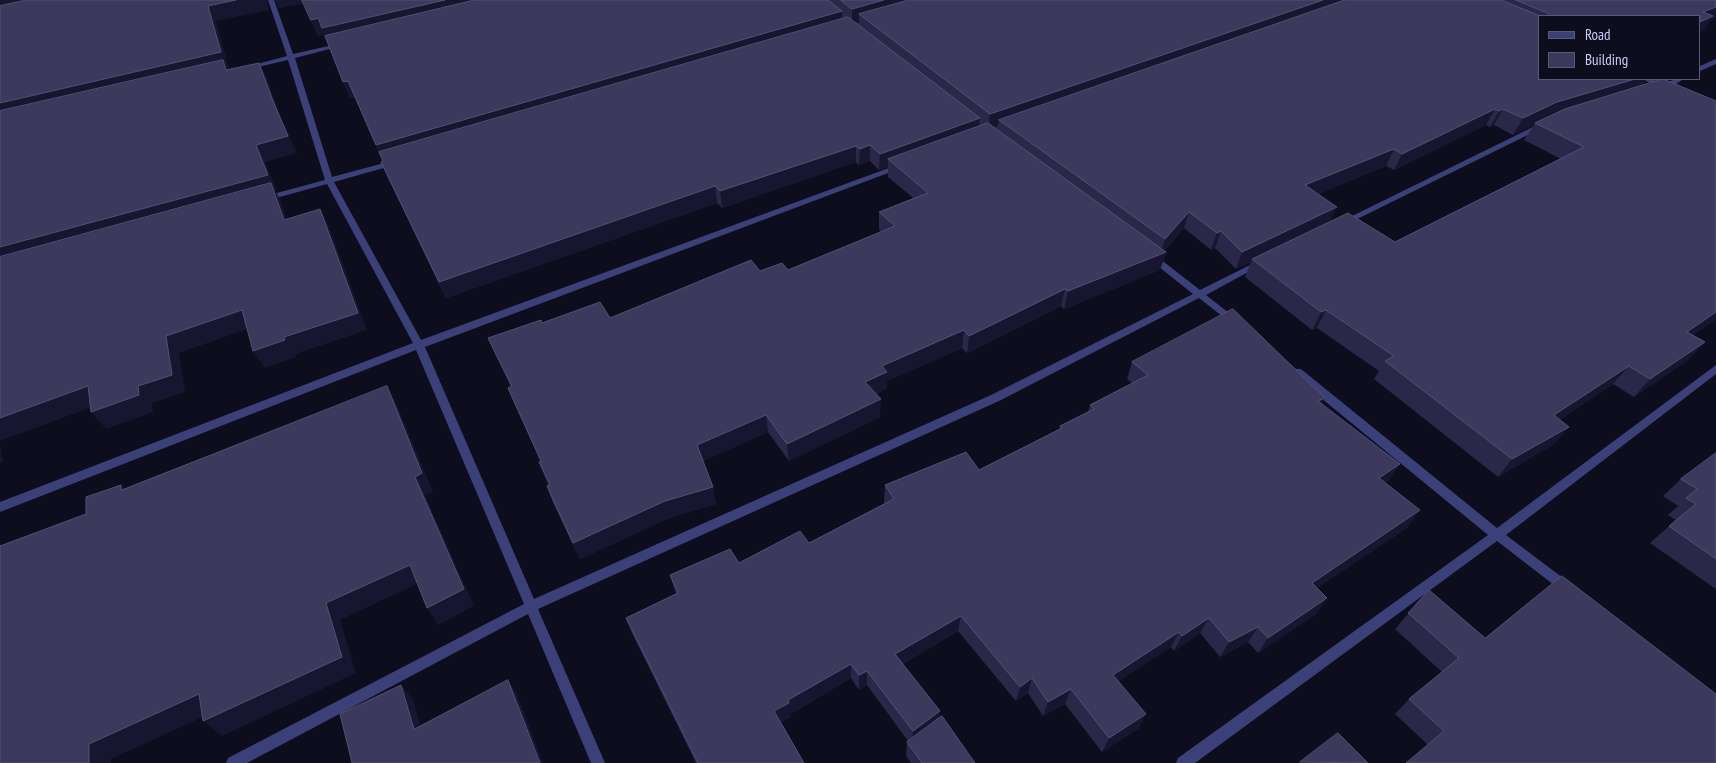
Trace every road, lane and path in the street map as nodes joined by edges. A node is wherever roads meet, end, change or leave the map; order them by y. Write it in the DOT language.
graph roads {
  1 [pos="271,0"];
  2 [pos="349,43"];
  3 [pos="291,56"];
  4 [pos="1716,61"];
  5 [pos="243,68"];
  6 [pos="1701,68"];
  7 [pos="1647,80"];
  8 [pos="1679,80"];
  9 [pos="1668,89"];
  10 [pos="1645,93"];
  11 [pos="1551,122"];
  12 [pos="405,159"];
  13 [pos="912,163"];
  14 [pos="329,181"];
  15 [pos="254,202"];
  16 [pos="1331,228"];
  17 [pos="1144,252"];
  18 [pos="1270,258"];
  19 [pos="1200,292"];
  20 [pos="1245,330"];
  21 [pos="419,345"];
  22 [pos="1291,367"];
  23 [pos="1716,369"];
  24 [pos="0,507"];
  25 [pos="1497,535"];
  26 [pos="1575,594"];
  27 [pos="530,607"];
  28 [pos="233,763"];
  29 [pos="598,763"];
  30 [pos="1183,763"];
  1 -- 3 [label="street"];
  2 -- 3 [label="street"];
  3 -- 5 [label="street"];
  3 -- 14 [label="street"];
  4 -- 6 [label="street"];
  7 -- 9 [label="street"];
  8 -- 9 [label="street"];
  9 -- 10 [label="street"];
  11 -- 16 [label="street"];
  12 -- 14 [label="street"];
  13 -- 21 [label="street"];
  14 -- 15 [label="street"];
  14 -- 21 [label="street"];
  17 -- 19 [label="street"];
  18 -- 19 [label="street"];
  19 -- 20 [label="street"];
  19 -- 27 [label="street"];
  21 -- 24 [label="street"];
  21 -- 27 [label="street"];
  22 -- 25 [label="street"];
  23 -- 25 [label="street"];
  25 -- 26 [label="street"];
  25 -- 30 [label="street"];
  27 -- 28 [label="street"];
  27 -- 29 [label="street"];
}
